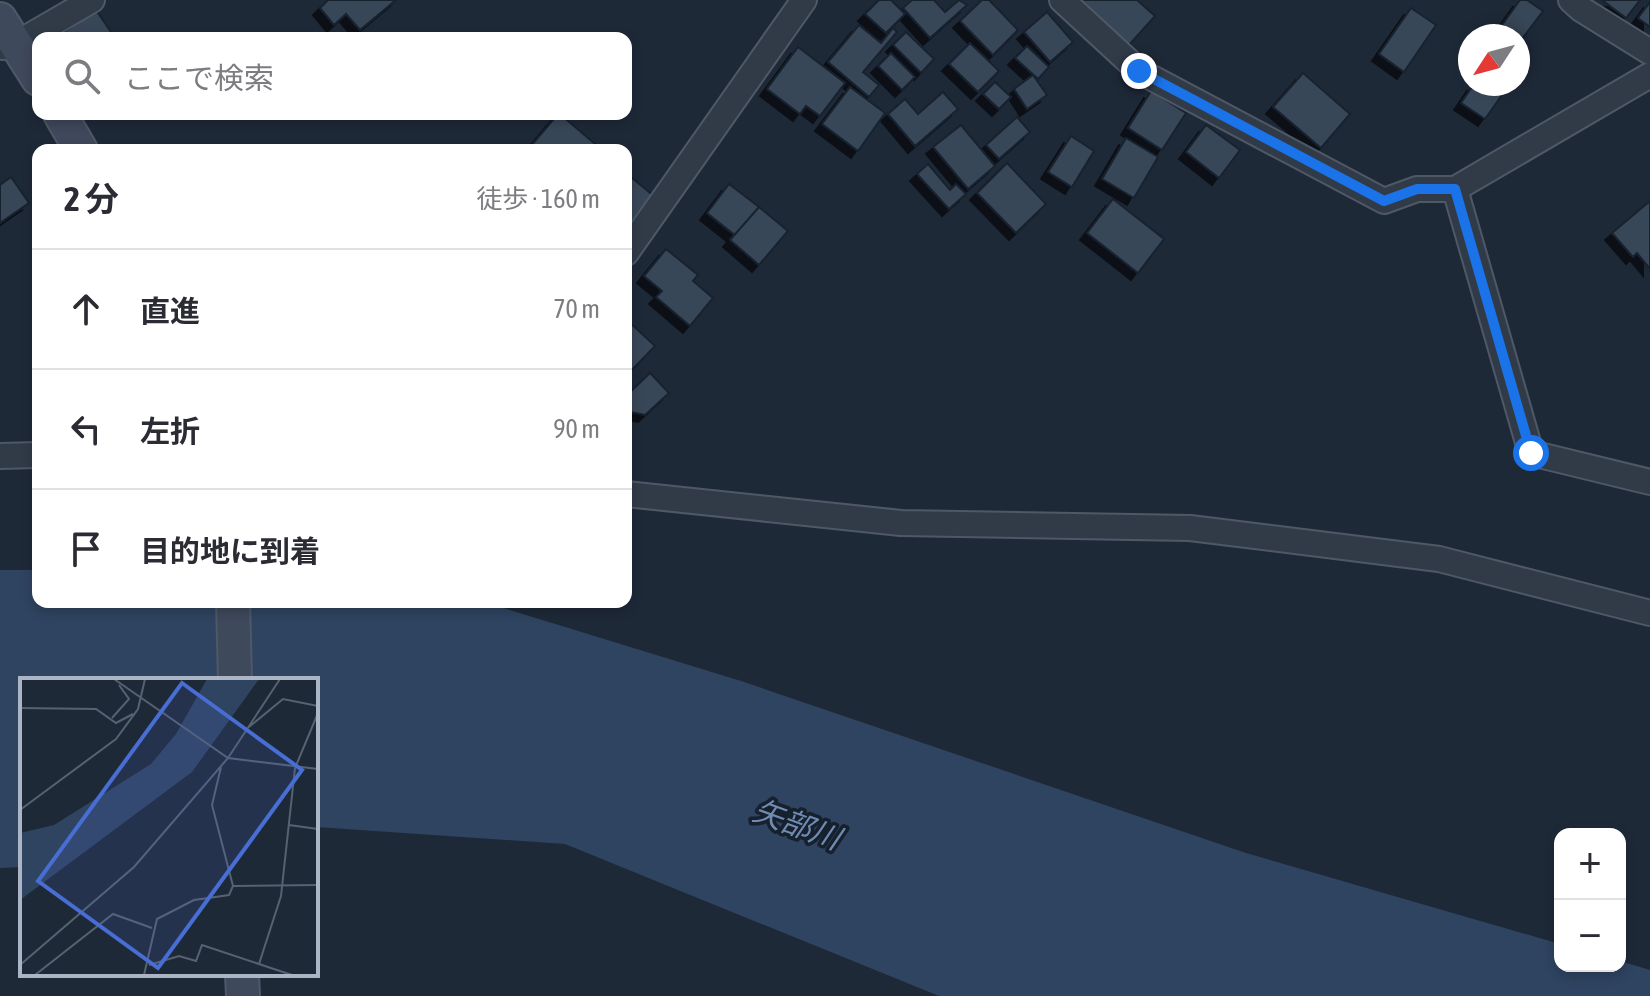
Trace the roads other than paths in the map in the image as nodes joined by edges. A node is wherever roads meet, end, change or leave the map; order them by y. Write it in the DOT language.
graph roads {
  1 [pos="92,0"];
  2 [pos="804,0"];
  3 [pos="1062,0"];
  4 [pos="1571,0"];
  5 [pos="5,37"];
  6 [pos="1650,52"];
  7 [pos="32,71"];
  8 [pos="1650,75"];
  9 [pos="64,120"];
  10 [pos="78,144"];
  11 [pos="1455,189"];
  12 [pos="632,244"];
  13 [pos="32,455"];
  14 [pos="0,456"];
  15 [pos="1650,482"];
  16 [pos="632,495"];
  17 [pos="233,608"];
  18 [pos="1650,613"];
  19 [pos="235,678"];
  20 [pos="242,976"];
  21 [pos="243,996"];
  1 -- 5 [label="street"];
  2 -- 12 [label="street"];
  3 -- 11 [label="street"];
  4 -- 6 [label="street"];
  5 -- 7 [label="main road"];
  8 -- 11 [label="street"];
  9 -- 10 [label="main road"];
  11 -- 15 [label="street"];
  13 -- 14 [label="street"];
  16 -- 18 [label="street"];
  17 -- 19 [label="main road"];
  20 -- 21 [label="main road"];
}
